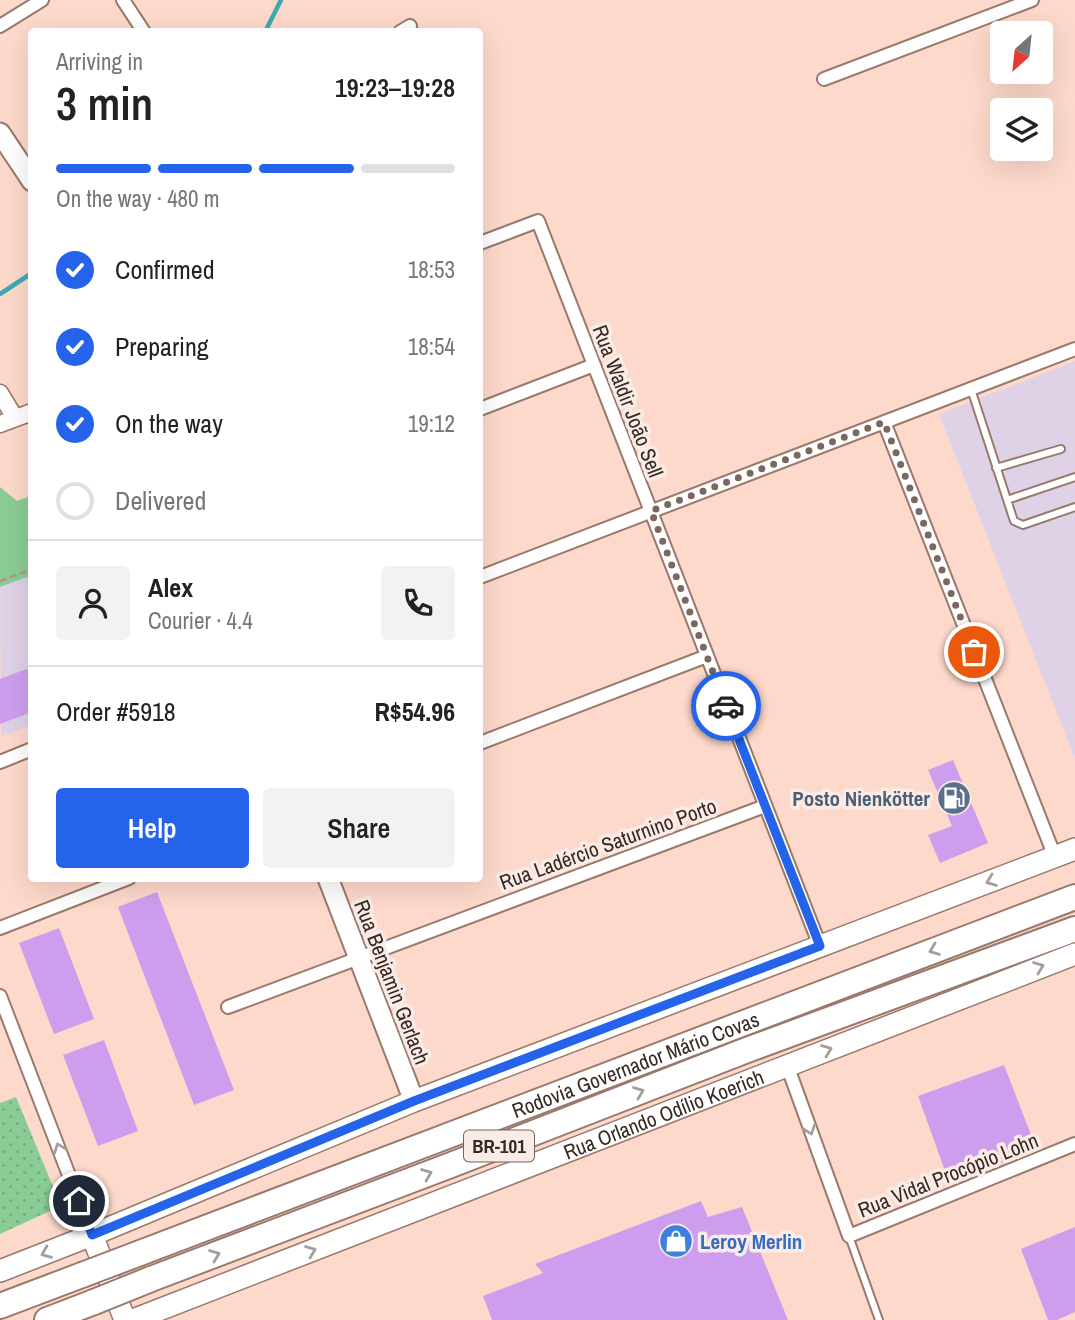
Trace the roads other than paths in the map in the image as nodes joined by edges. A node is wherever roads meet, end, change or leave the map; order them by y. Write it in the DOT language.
graph roads {
  1 [pos="42,0"];
  2 [pos="123,0"];
  3 [pos="1032,0"];
  4 [pos="21,5"];
  5 [pos="0,26"];
  6 [pos="141,28"];
  7 [pos="824,79"];
  8 [pos="0,133"];
  9 [pos="28,175"];
  10 [pos="483,242"];
  11 [pos="1075,349"];
  12 [pos="594,365"];
  13 [pos="971,389"];
  14 [pos="0,393"];
  15 [pos="483,408"];
  16 [pos="28,414"];
  17 [pos="8,421"];
  18 [pos="884,422"];
  19 [pos="1061,449"];
  20 [pos="996,468"];
  21 [pos="1075,477"];
  22 [pos="1007,500"];
  23 [pos="1075,508"];
  24 [pos="651,511"];
  25 [pos="483,576"];
  26 [pos="707,656"];
  27 [pos="483,742"];
  28 [pos="28,751"];
  29 [pos="0,762"];
  30 [pos="765,806"];
  31 [pos="1075,849"];
  32 [pos="1055,857"];
  33 [pos="119,882"];
  34 [pos="330,882"];
  35 [pos="1075,886"];
  36 [pos="1075,897"];
  37 [pos="1044,908"];
  38 [pos="0,928"];
  39 [pos="1075,929"];
  40 [pos="1075,940"];
  41 [pos="820,946"];
  42 [pos="1075,954"];
  43 [pos="359,958"];
  44 [pos="996,959"];
  45 [pos="0,996"];
  46 [pos="228,1007"];
  47 [pos="787,1066"];
  48 [pos="414,1101"];
  49 [pos="1075,1144"];
  50 [pos="92,1235"];
  51 [pos="849,1236"];
  52 [pos="0,1271"];
  53 [pos="0,1307"];
  54 [pos="47,1320"];
  55 [pos="125,1320"];
  56 [pos="133,1320"];
  57 [pos="879,1320"];
  1 -- 4 [label="street"];
  2 -- 6 [label="street"];
  3 -- 7 [label="street"];
  4 -- 5 [label="street"];
  8 -- 9 [label="main road"];
  10 -- 12 [label="street, Rua Waldir João Sell"];
  11 -- 13 [label="street"];
  12 -- 15 [label="street"];
  12 -- 24 [label="street, Rua Waldir João Sell"];
  13 -- 18 [label="street"];
  13 -- 20 [label="lane"];
  14 -- 17 [label="street"];
  16 -- 17 [label="street"];
  18 -- 24 [label="street"];
  18 -- 32 [label="street"];
  19 -- 20 [label="lane"];
  20 -- 22 [label="lane"];
  21 -- 22 [label="lane"];
  22 -- 23 [label="lane"];
  24 -- 25 [label="street"];
  24 -- 26 [label="street, Rua Waldir João Sell"];
  26 -- 27 [label="street"];
  26 -- 30 [label="street, Rua Waldir João Sell"];
  28 -- 29 [label="street"];
  30 -- 41 [label="street, Rua Waldir João Sell"];
  30 -- 43 [label="street, Rua Ladércio Saturnino Porto"];
  31 -- 32 [label="main road"];
  32 -- 41 [label="main road, one-way"];
  33 -- 38 [label="street"];
  34 -- 43 [label="main road, Rua Benjamin Gerlach"];
  35 -- 37 [label="highway"];
  36 -- 37 [label="highway, Rodovia Governador Mário Covas / BR-101"];
  37 -- 53 [label="highway, Rodovia Governador Mário Covas / BR-101, one-way, bridge"];
  39 -- 44 [label="highway, Rodovia Governador Mário Covas / BR-101"];
  40 -- 44 [label="highway"];
  41 -- 48 [label="main road"];
  47 -- 42 [label="main road, Rua Orlando Odílio Koerich, one-way"];
  43 -- 46 [label="street, Rua Ladércio Saturnino Porto"];
  43 -- 48 [label="main road, Rua Benjamin Gerlach"];
  54 -- 44 [label="highway, Rodovia Governador Mário Covas / BR-101, one-way, bridge"];
  50 -- 45 [label="street, one-way"];
  47 -- 51 [label="street, Rua Vidal Procópio Lohn, one-way"];
  56 -- 47 [label="main road, Rua Orlando Odílio Koerich, one-way"];
  48 -- 50 [label="main road"];
  49 -- 51 [label="street, Rua Vidal Procópio Lohn"];
  50 -- 52 [label="main road, one-way"];
  50 -- 55 [label="main road"];
  51 -- 57 [label="lane"];
}
